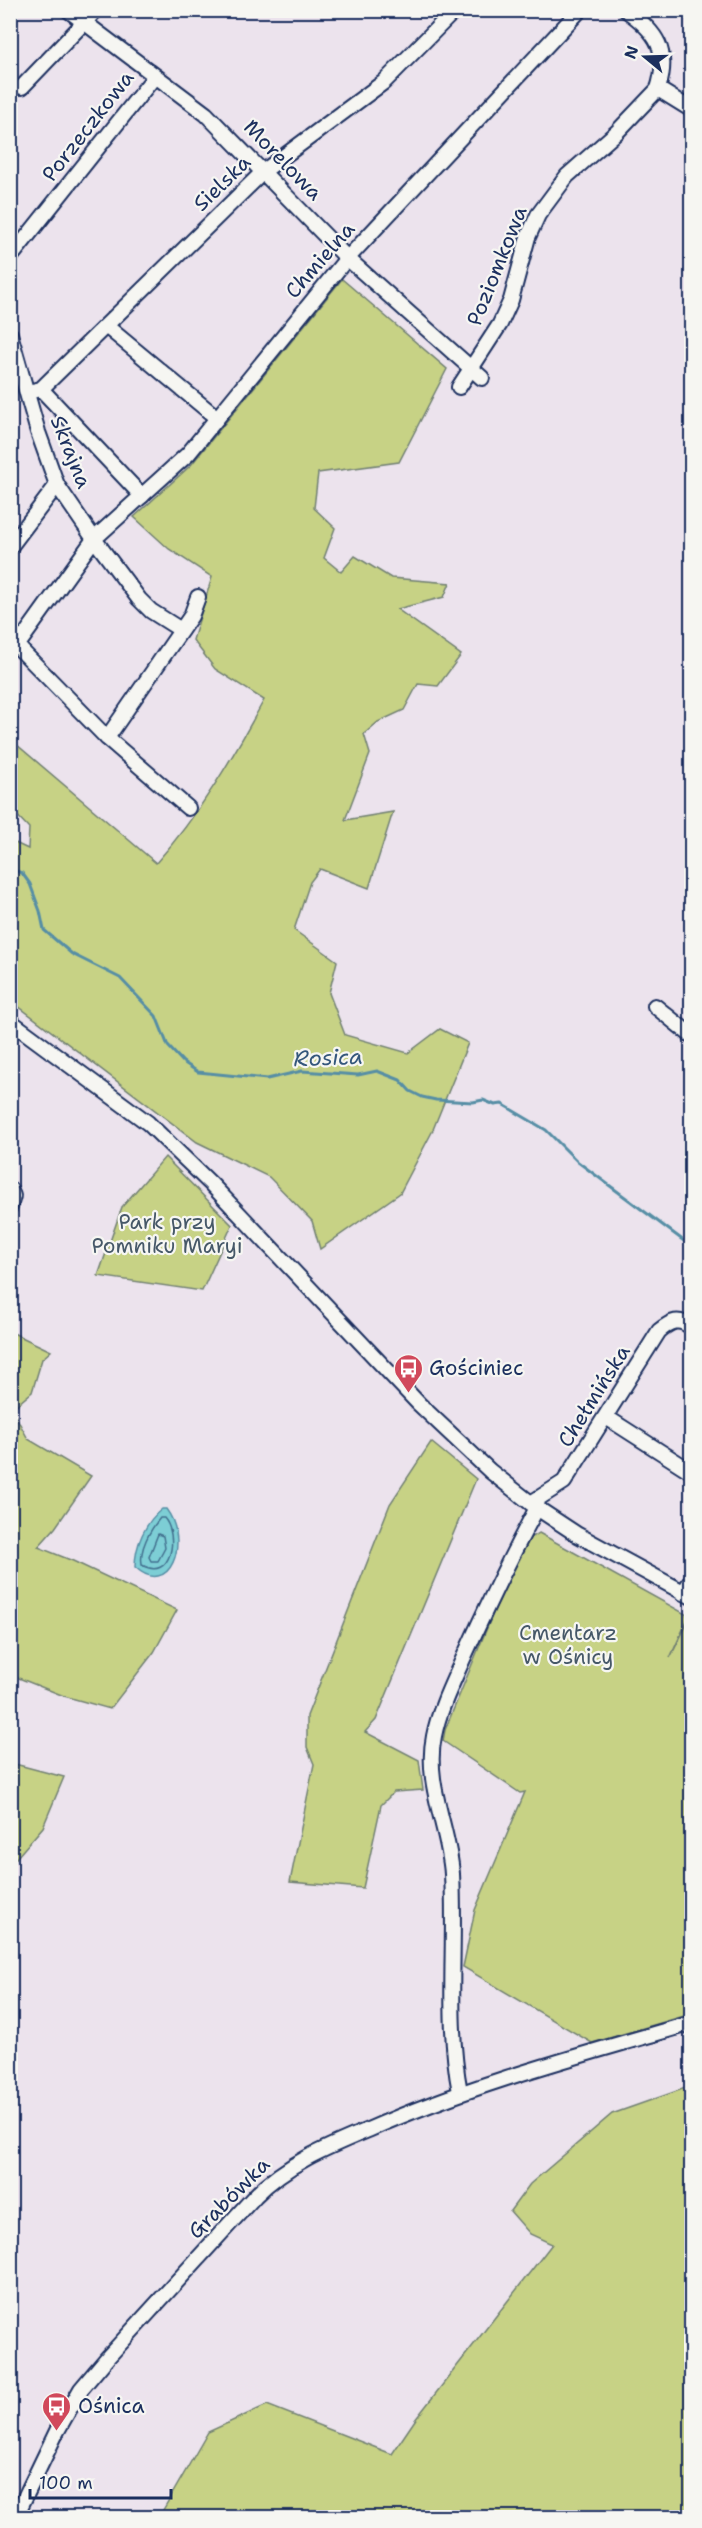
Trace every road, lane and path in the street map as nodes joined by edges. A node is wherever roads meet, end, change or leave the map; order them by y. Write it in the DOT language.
graph roads {
  1 [pos="68,10"];
  2 [pos="96,10"];
  3 [pos="454,10"];
  4 [pos="580,10"];
  5 [pos="626,10"];
  6 [pos="83,24"];
  7 [pos="155,76"];
  8 [pos="22,87"];
  9 [pos="658,89"];
  10 [pos="692,110"];
  11 [pos="264,171"];
  12 [pos="10,258"];
  13 [pos="347,258"];
  14 [pos="106,326"];
  15 [pos="10,334"];
  16 [pos="477,373"];
  17 [pos="459,387"];
  18 [pos="34,391"];
  19 [pos="217,418"];
  20 [pos="57,484"];
  21 [pos="142,496"];
  22 [pos="94,538"];
  23 [pos="10,547"];
  24 [pos="198,597"];
  25 [pos="181,630"];
  26 [pos="107,738"];
  27 [pos="188,808"];
  28 [pos="655,1006"];
  29 [pos="10,1021"];
  30 [pos="692,1036"];
  31 [pos="10,1189"];
  32 [pos="10,1207"];
  33 [pos="692,1328"];
  34 [pos="606,1417"];
  35 [pos="692,1472"];
  36 [pos="534,1506"];
  37 [pos="692,1579"];
  38 [pos="687,1595"];
  39 [pos="692,2023"];
  40 [pos="460,2092"];
  41 [pos="15,2517"];
  1 -- 6 [label="street, Morelowa"];
  2 -- 6 [label="street"];
  3 -- 11 [label="street, Sielska"];
  4 -- 13 [label="street, Chmielna"];
  5 -- 9 [label="street"];
  6 -- 7 [label="street, Morelowa"];
  6 -- 8 [label="street"];
  7 -- 11 [label="street, Morelowa"];
  7 -- 12 [label="street, Porzeczkowa"];
  9 -- 10 [label="street"];
  9 -- 16 [label="street, Poziomkowa"];
  11 -- 13 [label="street, Morelowa"];
  11 -- 14 [label="street, Sielska"];
  13 -- 16 [label="street, Morelowa"];
  13 -- 19 [label="street, Chmielna"];
  14 -- 18 [label="street, Sielska"];
  14 -- 19 [label="street"];
  15 -- 18 [label="street, Skrajna"];
  16 -- 17 [label="street, Poziomkowa"];
  18 -- 20 [label="street, Skrajna"];
  18 -- 21 [label="street, Skrajna"];
  19 -- 21 [label="street, Chmielna"];
  20 -- 22 [label="street, Skrajna"];
  20 -- 23 [label="street"];
  21 -- 22 [label="street, Chmielna"];
  22 -- 25 [label="street, Skrajna"];
  22 -- 26 [label="street"];
  24 -- 25 [label="street"];
  25 -- 26 [label="street"];
  26 -- 27 [label="street"];
  28 -- 30 [label="street"];
  29 -- 36 [label="street"];
  31 -- 32 [label="street"];
  33 -- 34 [label="street, Chełmińska"];
  34 -- 35 [label="street"];
  34 -- 36 [label="street, Chełmińska"];
  36 -- 38 [label="street"];
  36 -- 40 [label="street"];
  37 -- 38 [label="street"];
  39 -- 40 [label="street, Grabówka"];
  40 -- 41 [label="street, Grabówka"];
}
